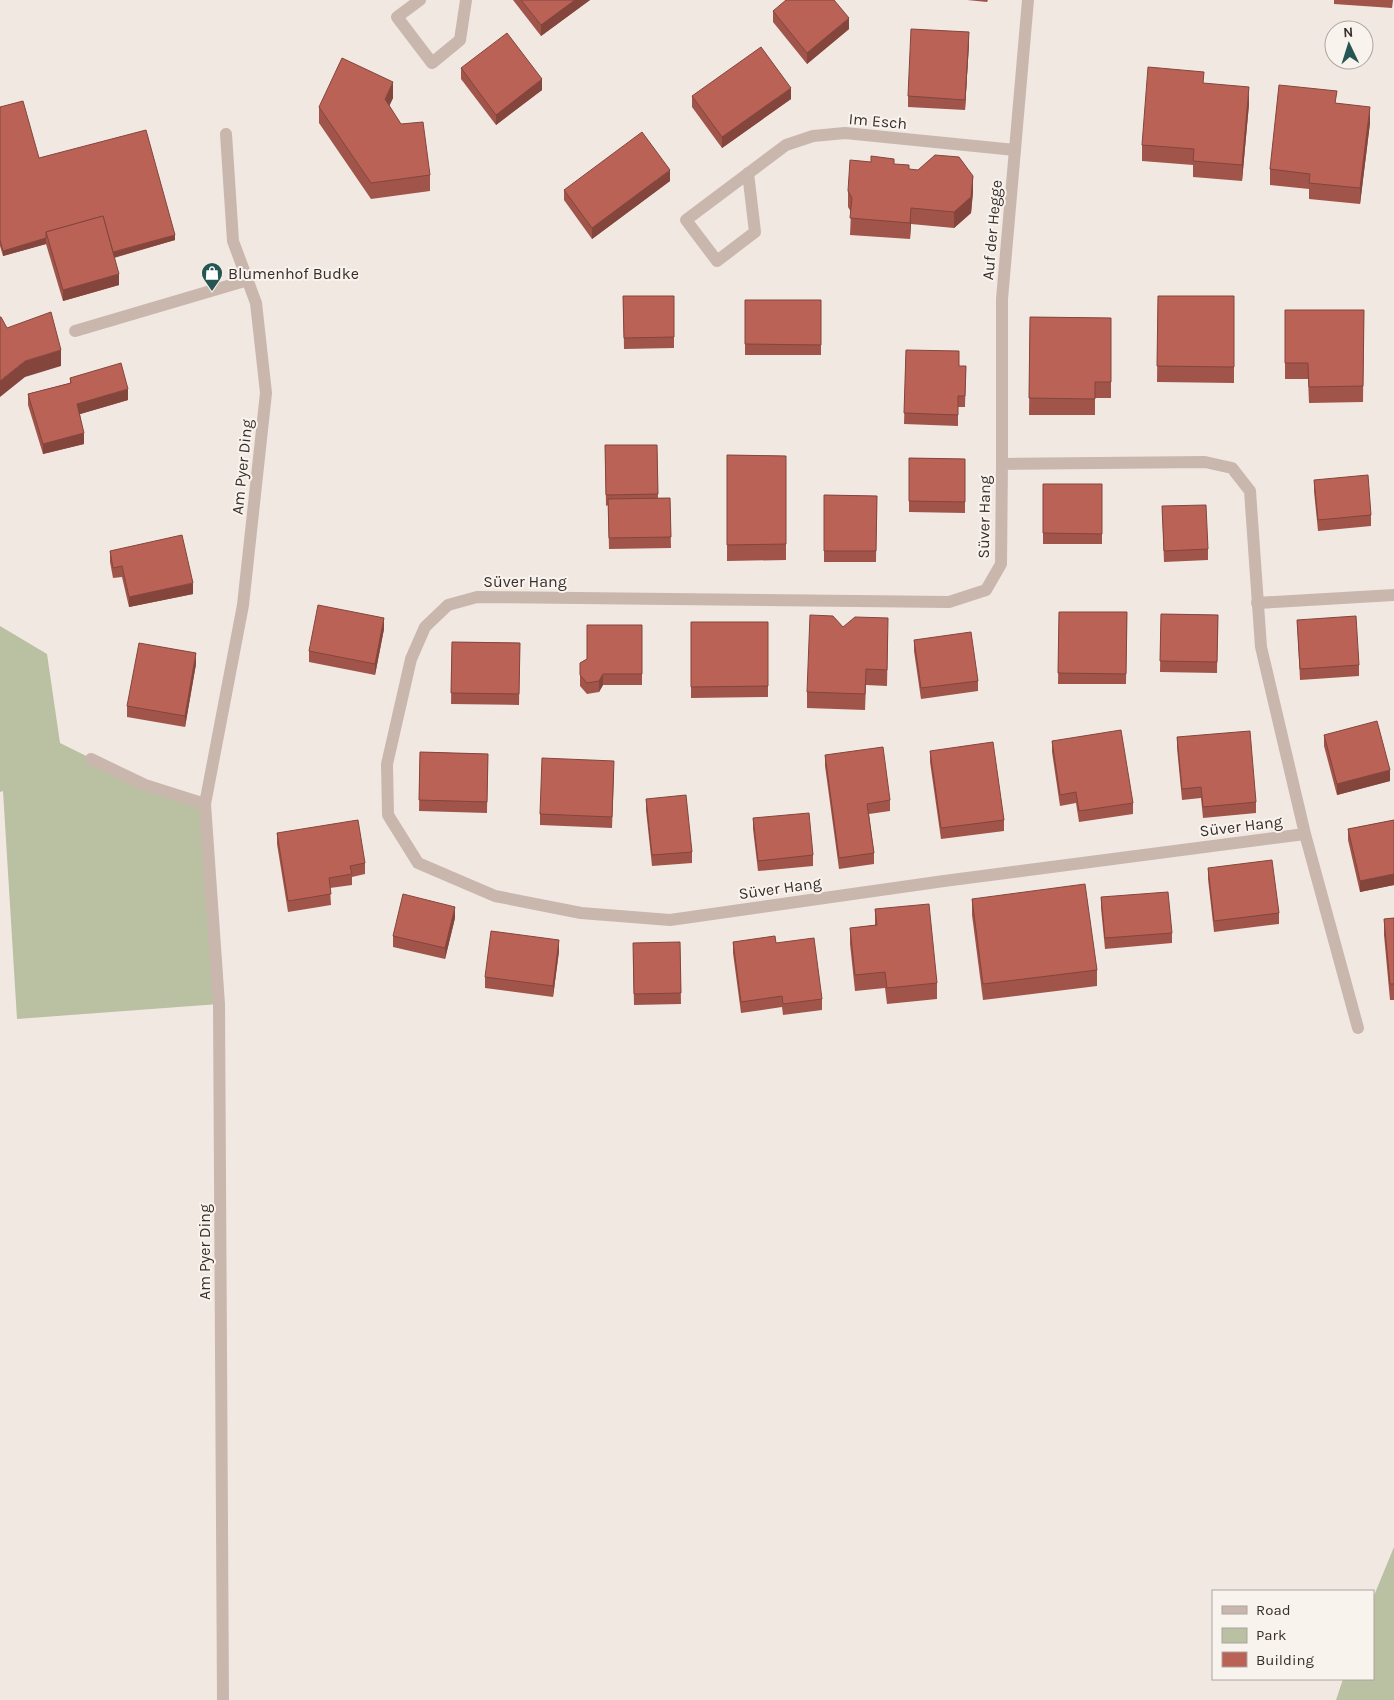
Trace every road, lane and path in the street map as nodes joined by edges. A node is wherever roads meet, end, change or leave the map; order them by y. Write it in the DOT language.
graph roads {
  1 [pos="420,0"];
  2 [pos="466,0"];
  3 [pos="1028,0"];
  4 [pos="226,134"];
  5 [pos="1015,150"];
  6 [pos="748,173"];
  7 [pos="248,280"];
  8 [pos="75,331"];
  9 [pos="1002,464"];
  10 [pos="1394,595"];
  11 [pos="1258,603"];
  12 [pos="91,759"];
  13 [pos="205,804"];
  14 [pos="1305,834"];
  15 [pos="1358,1028"];
  16 [pos="223,1700"];
  1 -- 2 [label="street"];
  3 -- 5 [label="street, Auf der Hegge"];
  4 -- 7 [label="street, Am Pyer Ding"];
  5 -- 6 [label="street, Im Esch"];
  5 -- 9 [label="street, Auf der Hegge"];
  6 -- 6 [label="street, Im Esch"];
  7 -- 8 [label="street"];
  7 -- 13 [label="street, Am Pyer Ding"];
  9 -- 11 [label="street, Süver Hang"];
  9 -- 14 [label="street, Süver Hang"];
  10 -- 11 [label="street"];
  11 -- 14 [label="street, Süver Hang"];
  12 -- 13 [label="street"];
  13 -- 16 [label="street, Am Pyer Ding"];
  14 -- 15 [label="street, Süver Hang"];
}
